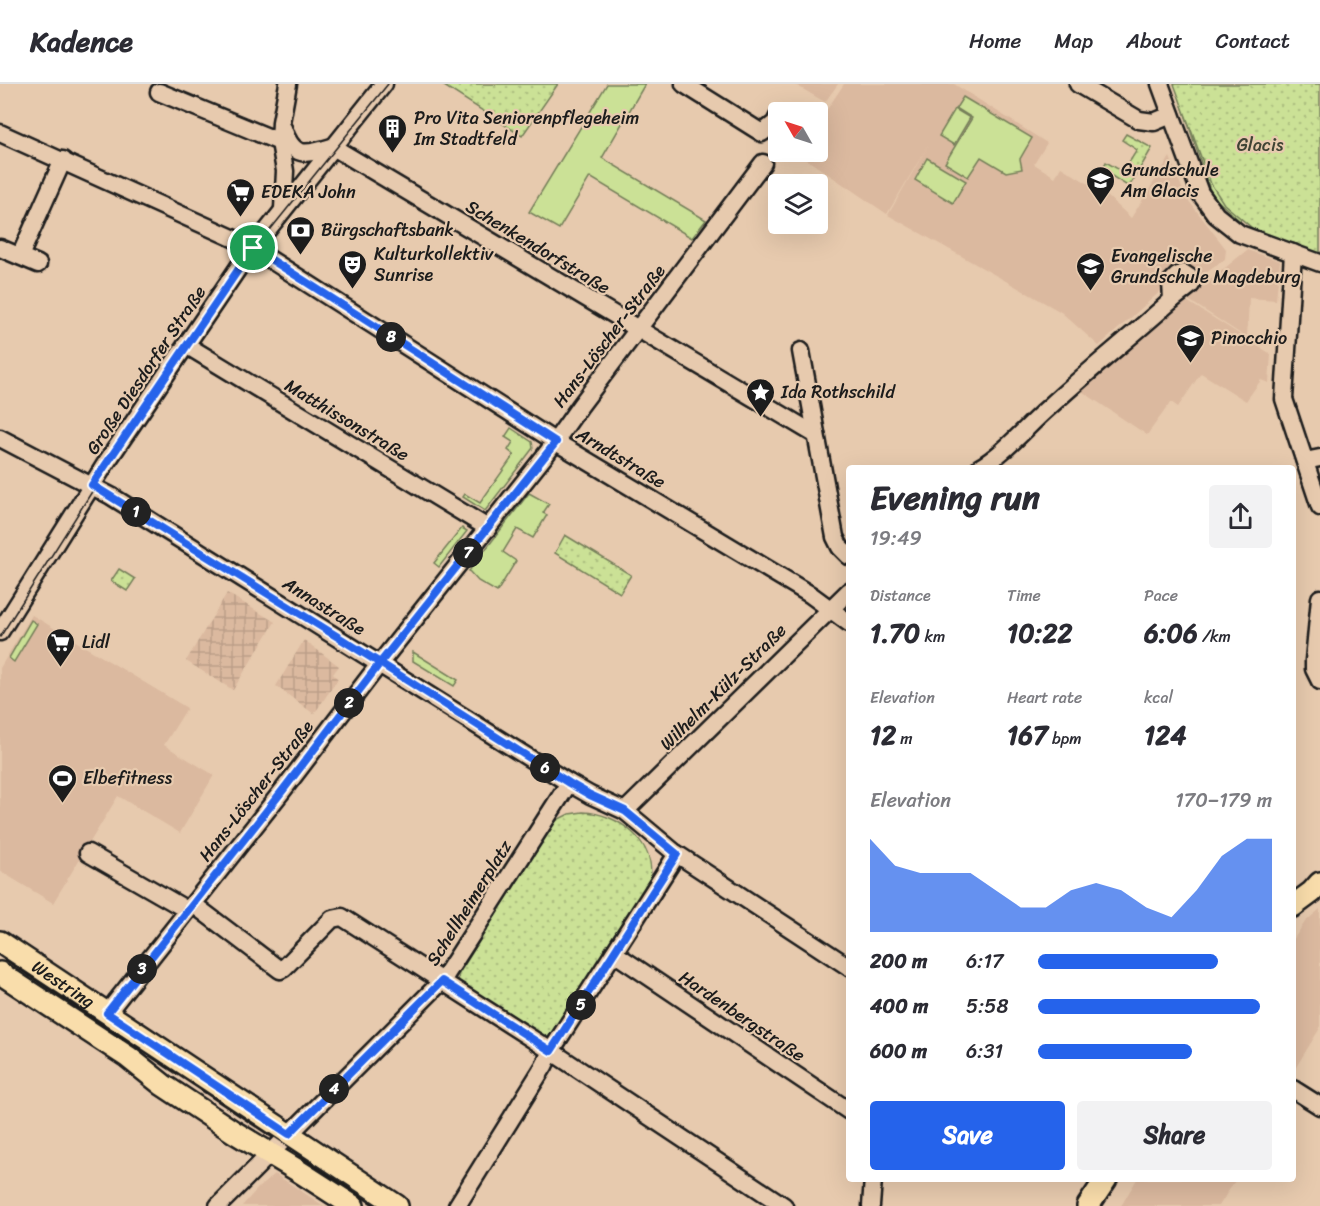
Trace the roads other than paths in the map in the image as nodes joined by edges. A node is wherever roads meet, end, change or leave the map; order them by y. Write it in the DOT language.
graph roads {
  1 [pos="288,84"];
  2 [pos="384,84"];
  3 [pos="684,84"];
  4 [pos="1078,84"];
  5 [pos="1160,84"];
  6 [pos="159,92"];
  7 [pos="1171,115"];
  8 [pos="281,122"];
  9 [pos="768,128"];
  10 [pos="0,133"];
  11 [pos="280,142"];
  12 [pos="333,147"];
  13 [pos="63,160"];
  14 [pos="763,163"];
  15 [pos="283,209"];
  16 [pos="0,248"];
  17 [pos="253,248"];
  18 [pos="1293,254"];
  19 [pos="20,256"];
  20 [pos="1320,263"];
  21 [pos="38,264"];
  22 [pos="1172,300"];
  23 [pos="638,329"];
  24 [pos="186,345"];
  25 [pos="801,351"];
  26 [pos="816,435"];
  27 [pos="0,438"];
  28 [pos="556,442"];
  29 [pos="1313,460"];
  30 [pos="984,465"];
  31 [pos="92,485"];
  32 [pos="1320,507"];
  33 [pos="488,528"];
  34 [pos="846,553"];
  35 [pos="846,594"];
  36 [pos="1320,598"];
  37 [pos="830,609"];
  38 [pos="846,621"];
  39 [pos="0,632"];
  40 [pos="380,663"];
  41 [pos="1320,681"];
  42 [pos="569,783"];
  43 [pos="625,811"];
  44 [pos="88,853"];
  45 [pos="677,854"];
  46 [pos="1320,883"];
  47 [pos="1296,904"];
  48 [pos="190,907"];
  49 [pos="0,942"];
  50 [pos="614,953"];
  51 [pos="846,965"];
  52 [pos="0,973"];
  53 [pos="442,981"];
  54 [pos="107,1013"];
  55 [pos="551,1051"];
  56 [pos="1296,1091"];
  57 [pos="1320,1106"];
  58 [pos="846,1109"];
  59 [pos="289,1134"];
  60 [pos="268,1154"];
  61 [pos="873,1182"];
  62 [pos="1104,1182"];
  63 [pos="218,1206"];
  64 [pos="353,1206"];
  65 [pos="397,1206"];
  66 [pos="457,1206"];
  67 [pos="784,1206"];
  68 [pos="871,1206"];
  69 [pos="1088,1206"];
  1 -- 8 [label="street"];
  2 -- 12 [label="street, Große Diesdorfer Straße"];
  3 -- 9 [label="street"];
  4 -- 7 [label="street"];
  5 -- 7 [label="street"];
  6 -- 11 [label="street"];
  7 -- 18 [label="street"];
  8 -- 11 [label="street"];
  8 -- 12 [label="street"];
  10 -- 13 [label="street, Arndtstraße"];
  11 -- 15 [label="street"];
  12 -- 15 [label="street, Große Diesdorfer Straße"];
  12 -- 23 [label="street, Schenkendorfstraße"];
  13 -- 17 [label="street, Arndtstraße"];
  13 -- 19 [label="street"];
  14 -- 23 [label="street, Hans-Löscher-Straße"];
  15 -- 17 [label="street, Große Diesdorfer Straße"];
  16 -- 19 [label="street"];
  17 -- 24 [label="street, Große Diesdorfer Straße"];
  17 -- 28 [label="street, Arndtstraße"];
  18 -- 20 [label="street"];
  18 -- 29 [label="street"];
  19 -- 21 [label="street"];
  22 -- 30 [label="street"];
  23 -- 26 [label="street, Schenkendorfstraße"];
  23 -- 28 [label="street, Hans-Löscher-Straße"];
  24 -- 31 [label="street, Große Diesdorfer Straße"];
  24 -- 33 [label="street, Matthissonstraße"];
  25 -- 26 [label="street"];
  26 -- 34 [label="street"];
  27 -- 31 [label="street, Annastraße"];
  28 -- 33 [label="street, Hans-Löscher-Straße"];
  28 -- 37 [label="street, Arndtstraße"];
  29 -- 32 [label="street"];
  31 -- 39 [label="street, Große Diesdorfer Straße"];
  31 -- 40 [label="street, Annastraße"];
  33 -- 40 [label="street, Hans-Löscher-Straße"];
  35 -- 37 [label="street, Wilhelm-Külz-Straße"];
  36 -- 41 [label="street"];
  37 -- 38 [label="street, Arndtstraße"];
  37 -- 43 [label="street, Wilhelm-Külz-Straße"];
  40 -- 42 [label="street, Annastraße"];
  40 -- 48 [label="street, Hans-Löscher-Straße"];
  42 -- 43 [label="street, Annastraße"];
  42 -- 53 [label="street, Schellheimerplatz"];
  43 -- 45 [label="street, Annastraße"];
  44 -- 48 [label="street"];
  45 -- 50 [label="street"];
  45 -- 51 [label="street, Annastraße"];
  46 -- 47 [label="main road"];
  48 -- 53 [label="street"];
  48 -- 54 [label="street, Hans-Löscher-Straße"];
  49 -- 54 [label="main road, Westring"];
  50 -- 55 [label="street"];
  50 -- 58 [label="street, Hardenbergstraße"];
  52 -- 60 [label="main road, Westring"];
  53 -- 55 [label="street, Schellheimerplatz"];
  53 -- 59 [label="street"];
  54 -- 59 [label="main road, Westring"];
  55 -- 66 [label="street"];
  55 -- 67 [label="street, Schellheimerplatz"];
  56 -- 57 [label="street"];
  59 -- 60 [label="street"];
  59 -- 65 [label="main road, Westring"];
  60 -- 63 [label="street"];
  60 -- 64 [label="main road, Westring"];
  61 -- 68 [label="street"];
  62 -- 69 [label="main road"];
}
